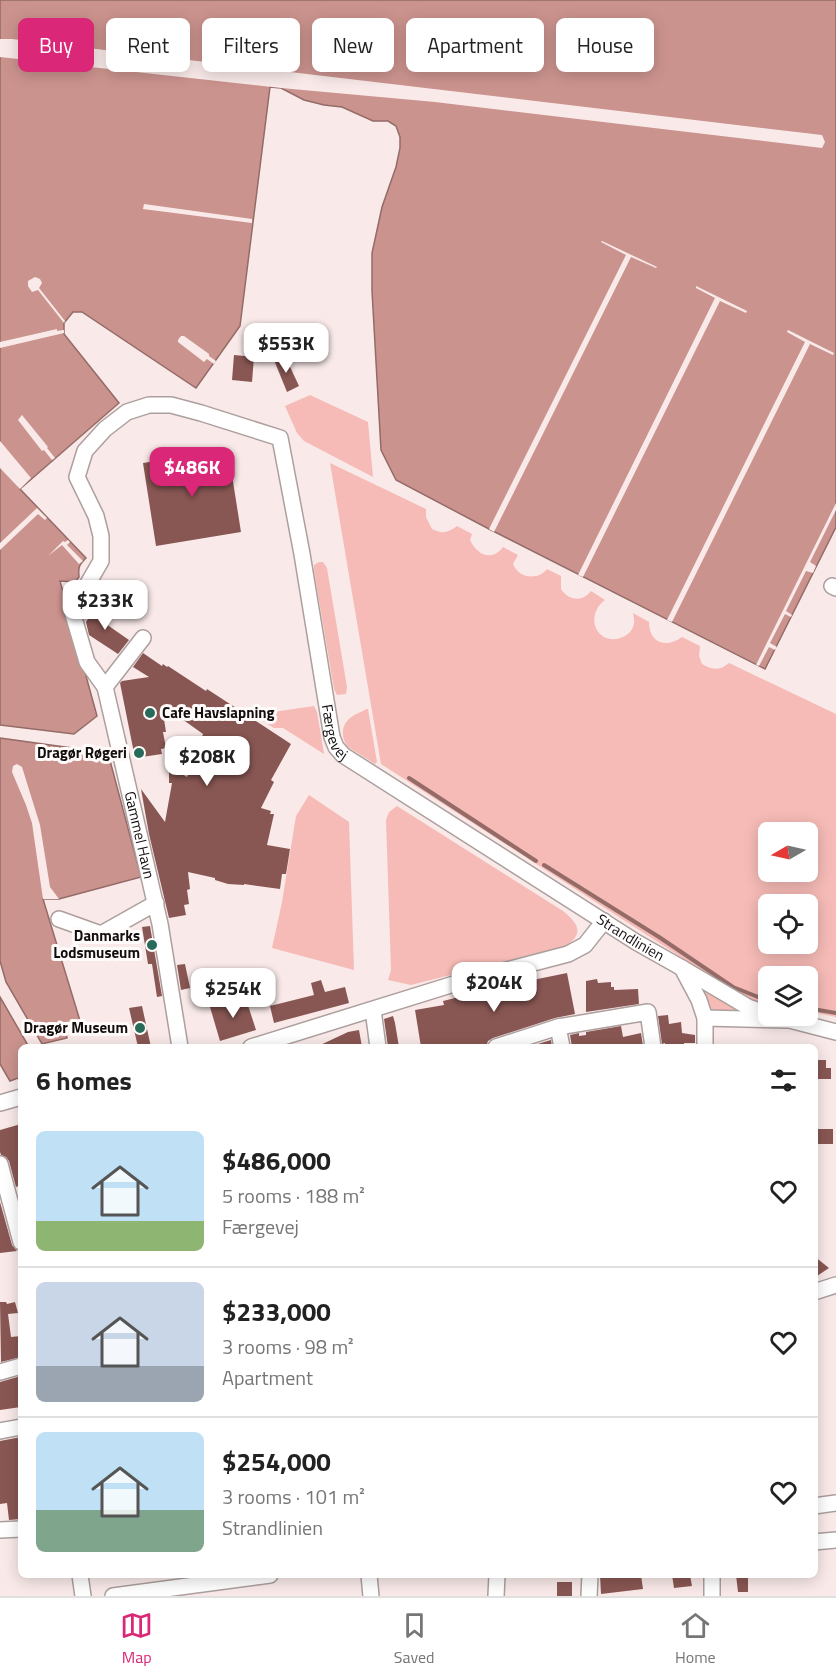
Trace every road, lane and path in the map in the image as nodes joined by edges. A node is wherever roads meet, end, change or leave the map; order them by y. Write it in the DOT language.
graph roads {
  1 [pos="143,638"];
  2 [pos="105,687"];
  3 [pos="156,903"];
  4 [pos="59,919"];
  5 [pos="604,921"];
  6 [pos="682,968"];
  7 [pos="373,1010"];
  8 [pos="758,1010"];
  9 [pos="705,1018"];
  10 [pos="758,1018"];
  11 [pos="812,1026"];
  12 [pos="558,1027"];
  13 [pos="836,1032"];
  14 [pos="289,1042"];
  15 [pos="180,1044"];
  16 [pos="274,1044"];
  17 [pos="378,1044"];
  18 [pos="505,1044"];
  19 [pos="561,1044"];
  20 [pos="653,1044"];
  21 [pos="705,1044"];
  22 [pos="18,1098"];
  23 [pos="0,1103"];
  24 [pos="0,1164"];
  25 [pos="15,1193"];
  26 [pos="18,1218"];
  27 [pos="836,1285"];
  28 [pos="818,1291"];
  29 [pos="18,1367"];
  30 [pos="0,1372"];
  31 [pos="18,1428"];
  32 [pos="0,1431"];
  33 [pos="836,1503"];
  34 [pos="818,1505"];
  35 [pos="18,1529"];
  36 [pos="0,1530"];
  37 [pos="836,1540"];
  38 [pos="818,1542"];
  39 [pos="80,1578"];
  40 [pos="248,1578"];
  41 [pos="369,1578"];
  42 [pos="497,1578"];
  43 [pos="590,1578"];
  44 [pos="712,1578"];
  45 [pos="83,1596"];
  46 [pos="113,1596"];
  47 [pos="371,1596"];
  48 [pos="496,1596"];
  49 [pos="589,1596"];
  50 [pos="712,1596"];
  1 -- 2 [label="street"];
  2 -- 3 [label="street, Gammel Havn"];
  2 -- 5 [label="street, Færgevej"];
  3 -- 4 [label="street"];
  3 -- 15 [label="street, Gammel Havn"];
  5 -- 6 [label="street, Strandlinien"];
  5 -- 7 [label="street, Strandlinien"];
  6 -- 8 [label="street, Strandlinien"];
  6 -- 9 [label="street"];
  7 -- 14 [label="street, Strandlinien"];
  7 -- 17 [label="street"];
  9 -- 10 [label="street"];
  9 -- 21 [label="street"];
  11 -- 13 [label="street"];
  12 -- 18 [label="street"];
  12 -- 19 [label="street"];
  12 -- 20 [label="street"];
  14 -- 16 [label="street, Strandlinien"];
  22 -- 23 [label="street"];
  24 -- 25 [label="street"];
  25 -- 26 [label="street"];
  27 -- 28 [label="street"];
  29 -- 30 [label="street"];
  31 -- 32 [label="street"];
  33 -- 34 [label="street"];
  35 -- 36 [label="street"];
  37 -- 38 [label="street"];
  39 -- 45 [label="street"];
  40 -- 46 [label="street"];
  41 -- 47 [label="street"];
  42 -- 48 [label="street"];
  43 -- 49 [label="street"];
  44 -- 50 [label="street"];
}
